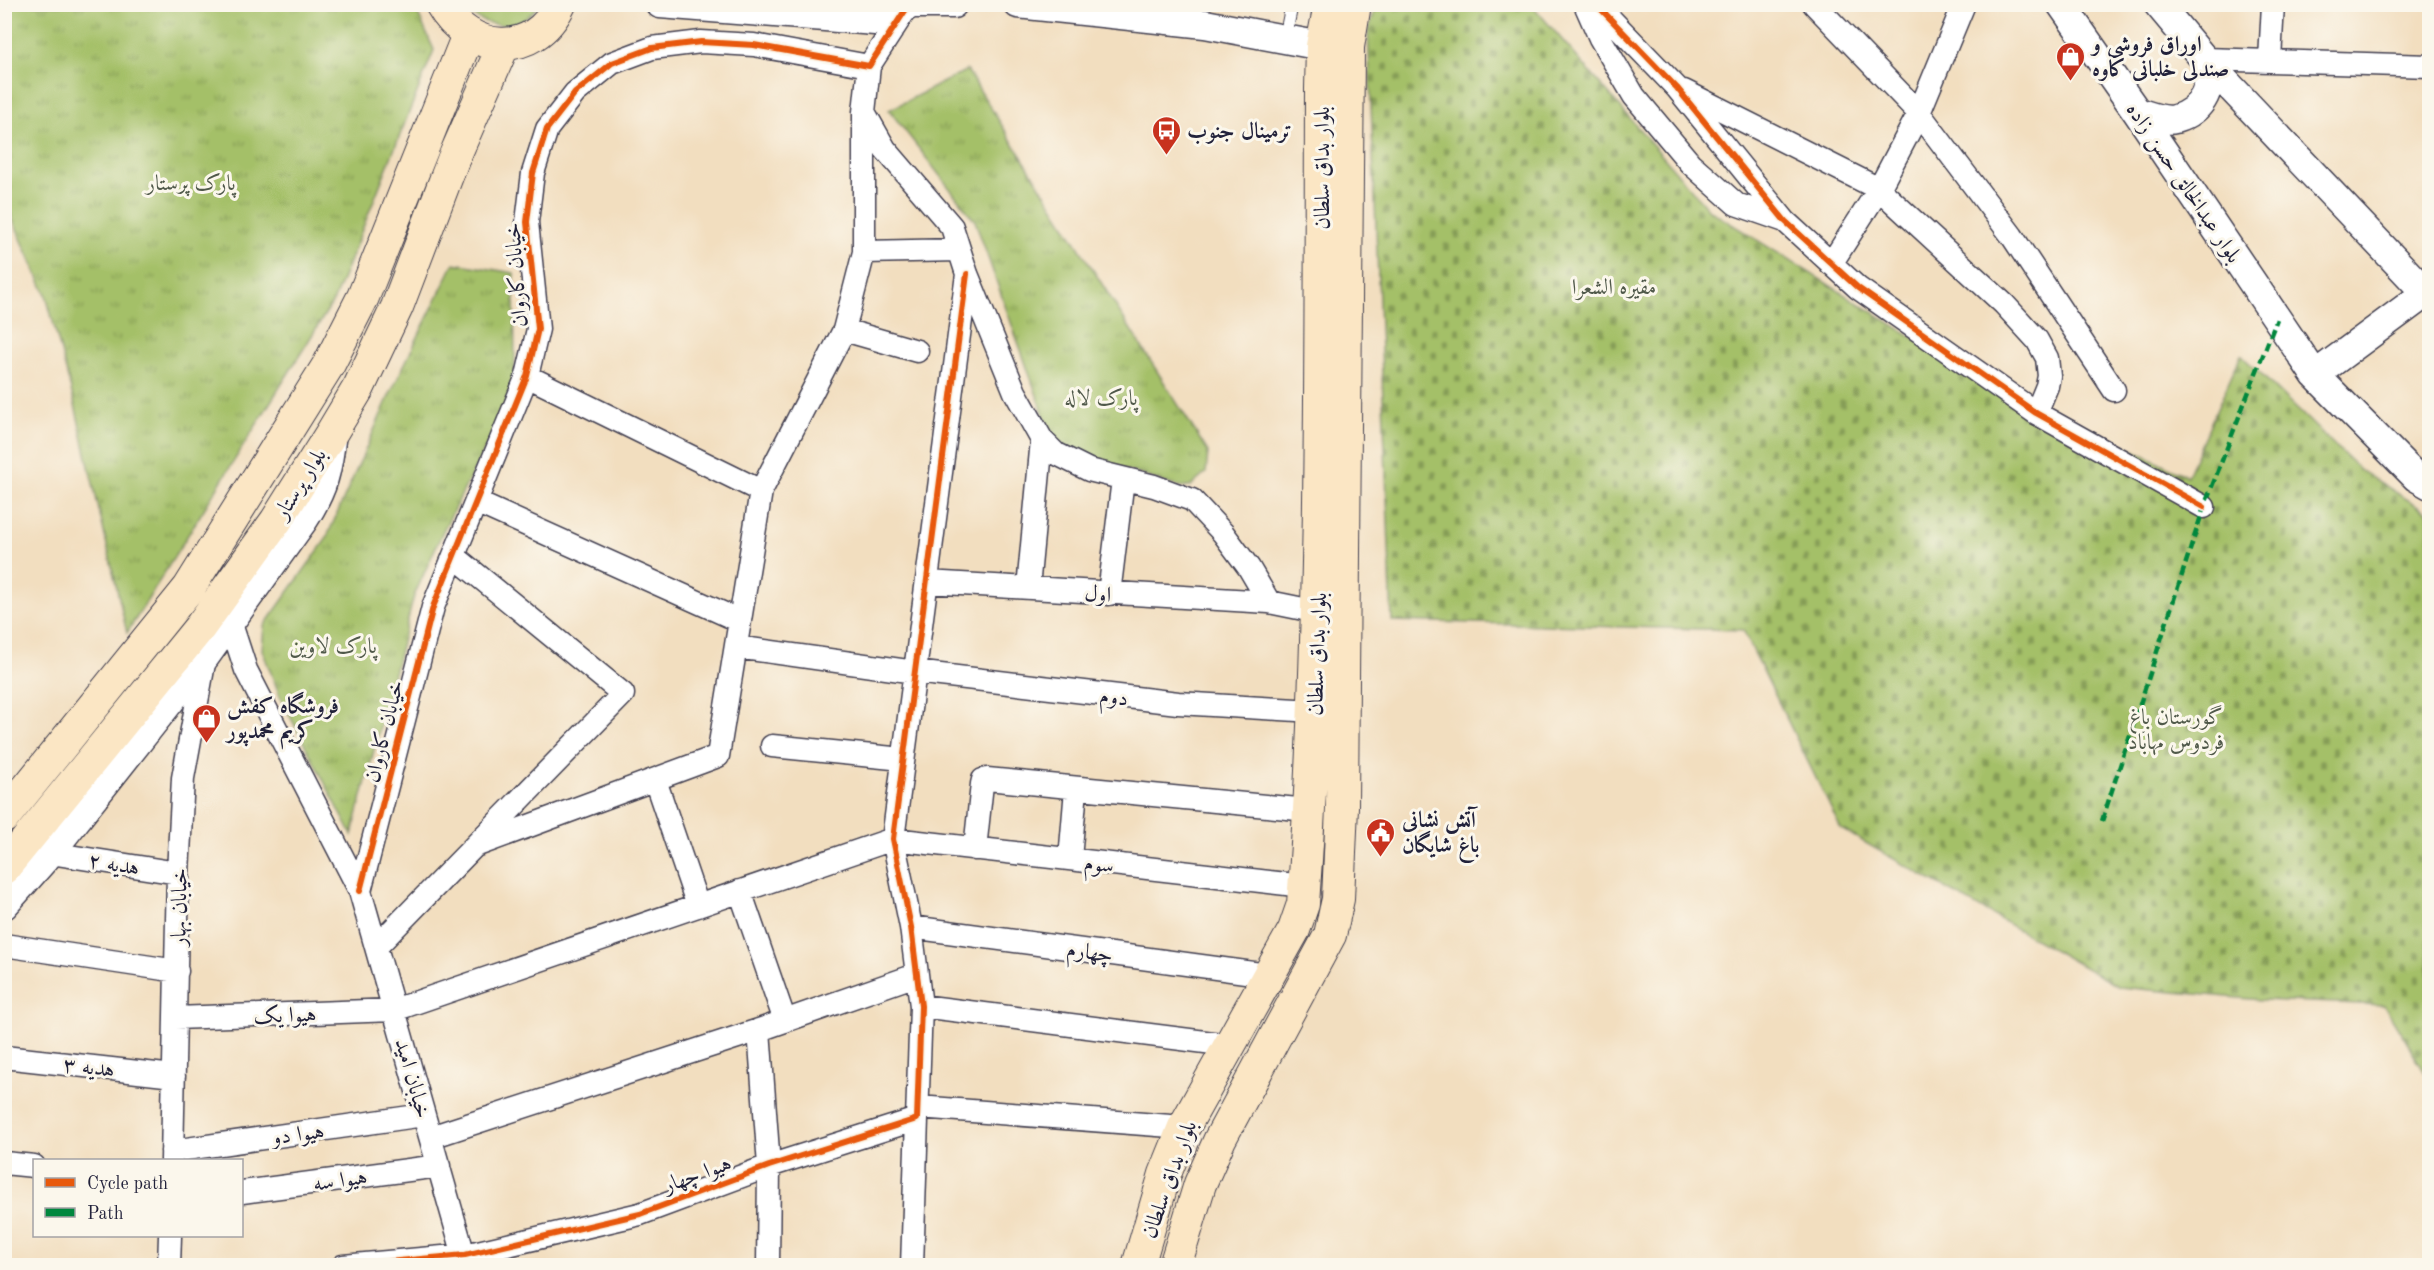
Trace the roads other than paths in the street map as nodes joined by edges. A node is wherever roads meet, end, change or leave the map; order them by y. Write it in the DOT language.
graph roads {
  1 [pos="441,4"];
  2 [pos="560,4"];
  3 [pos="660,4"];
  4 [pos="953,4"];
  5 [pos="1018,4"];
  6 [pos="1292,4"];
  7 [pos="1330,4"];
  8 [pos="1355,4"];
  9 [pos="1585,4"];
  10 [pos="1596,4"];
  11 [pos="1814,4"];
  12 [pos="1964,4"];
  13 [pos="2061,4"];
  14 [pos="2158,4"];
  15 [pos="2273,4"];
  16 [pos="907,5"];
  17 [pos="875,13"];
  18 [pos="468,35"];
  19 [pos="1285,38"];
  20 [pos="504,44"];
  21 [pos="1322,46"];
  22 [pos="2204,59"];
  23 [pos="2270,60"];
  24 [pos="869,66"];
  25 [pos="2430,66"];
  26 [pos="1677,88"];
  27 [pos="864,112"];
  28 [pos="2138,112"];
  29 [pos="1918,113"];
  30 [pos="1879,189"];
  31 [pos="1785,221"];
  32 [pos="959,250"];
  33 [pos="864,252"];
  34 [pos="1831,264"];
  35 [pos="968,274"];
  36 [pos="2428,291"];
  37 [pos="844,330"];
  38 [pos="918,351"];
  39 [pos="2310,368"];
  40 [pos="527,376"];
  41 [pos="2114,390"];
  42 [pos="2036,413"];
  43 [pos="332,432"];
  44 [pos="1042,440"];
  45 [pos="1123,479"];
  46 [pos="2430,485"];
  47 [pos="761,491"];
  48 [pos="476,502"];
  49 [pos="2204,507"];
  50 [pos="454,556"];
  51 [pos="927,582"];
  52 [pos="1028,588"];
  53 [pos="1109,594"];
  54 [pos="1269,602"];
  55 [pos="1318,612"];
  56 [pos="230,621"];
  57 [pos="740,621"];
  58 [pos="736,646"];
  59 [pos="205,657"];
  60 [pos="915,672"];
  61 [pos="1314,711"];
  62 [pos="772,746"];
  63 [pos="903,759"];
  64 [pos="655,780"];
  65 [pos="1342,788"];
  66 [pos="1076,789"];
  67 [pos="1308,810"];
  68 [pos="4,817"];
  69 [pos="1341,833"];
  70 [pos="893,839"];
  71 [pos="475,846"];
  72 [pos="975,849"];
  73 [pos="50,853"];
  74 [pos="1070,859"];
  75 [pos="4,868"];
  76 [pos="178,873"];
  77 [pos="1304,886"];
  78 [pos="360,891"];
  79 [pos="740,891"];
  80 [pos="4,905"];
  81 [pos="698,906"];
  82 [pos="912,927"];
  83 [pos="4,945"];
  84 [pos="376,947"];
  85 [pos="177,971"];
  86 [pos="916,975"];
  87 [pos="1268,975"];
  88 [pos="921,1006"];
  89 [pos="394,1010"];
  90 [pos="176,1018"];
  91 [pos="785,1021"];
  92 [pos="759,1030"];
  93 [pos="1229,1045"];
  94 [pos="4,1057"];
  95 [pos="174,1076"];
  96 [pos="918,1113"];
  97 [pos="424,1115"];
  98 [pos="1184,1127"];
  99 [pos="431,1137"];
  100 [pos="172,1156"];
  101 [pos="4,1163"];
  102 [pos="33,1166"];
  103 [pos="439,1166"];
  104 [pos="769,1166"];
  105 [pos="243,1192"];
  106 [pos="170,1237"];
  107 [pos="466,1260"];
  108 [pos="169,1266"];
  109 [pos="343,1266"];
  110 [pos="768,1266"];
  111 [pos="912,1266"];
  112 [pos="1138,1266"];
  113 [pos="1175,1266"];
  1 -- 18 [label="main road"];
  2 -- 20 [label="main road"];
  3 -- 17 [label="street"];
  4 -- 16 [label="street"];
  5 -- 19 [label="street"];
  6 -- 19 [label="lane"];
  7 -- 21 [label="main road, بلوار بداق سلطان"];
  8 -- 65 [label="main road, بلوار بداق سلطان"];
  9 -- 31 [label="street"];
  10 -- 26 [label="street"];
  11 -- 29 [label="street"];
  12 -- 29 [label="street"];
  13 -- 28 [label="street, بلوار عبدالخالق حسن زاده"];
  14 -- 22 [label="street"];
  15 -- 23 [label="street"];
  16 -- 17 [label="street"];
  16 -- 24 [label="street"];
  18 -- 20 [label="main road"];
  18 -- 68 [label="main road, بلوار پرستار"];
  19 -- 21 [label="street"];
  20 -- 43 [label="main road, بلوار پرستار"];
  21 -- 55 [label="main road, بلوار بداق سلطان"];
  22 -- 23 [label="street"];
  22 -- 28 [label="street"];
  22 -- 36 [label="street"];
  23 -- 25 [label="street"];
  24 -- 27 [label="street"];
  24 -- 40 [label="street, خیابان کاروان"];
  26 -- 30 [label="street"];
  26 -- 31 [label="street"];
  27 -- 32 [label="street"];
  27 -- 33 [label="street"];
  28 -- 39 [label="street, بلوار عبدالخالق حسن زاده"];
  29 -- 30 [label="street"];
  29 -- 41 [label="street"];
  30 -- 34 [label="street"];
  30 -- 42 [label="street"];
  31 -- 34 [label="street"];
  32 -- 33 [label="street"];
  32 -- 35 [label="street"];
  33 -- 37 [label="street"];
  34 -- 42 [label="street"];
  35 -- 44 [label="street"];
  35 -- 51 [label="street"];
  36 -- 39 [label="street"];
  37 -- 38 [label="street"];
  37 -- 47 [label="street"];
  39 -- 46 [label="street, بلوار عبدالخالق حسن زاده"];
  40 -- 47 [label="street"];
  40 -- 48 [label="street, خیابان کاروان"];
  42 -- 49 [label="street"];
  43 -- 56 [label="street"];
  43 -- 75 [label="main road, بلوار پرستار"];
  44 -- 45 [label="street"];
  44 -- 52 [label="street"];
  45 -- 53 [label="street"];
  45 -- 54 [label="street"];
  47 -- 57 [label="street"];
  48 -- 50 [label="street, خیابان کاروان"];
  48 -- 57 [label="street"];
  50 -- 71 [label="street"];
  50 -- 78 [label="street, خیابان کاروان"];
  51 -- 52 [label="street, اول"];
  51 -- 60 [label="street"];
  52 -- 53 [label="street, اول"];
  53 -- 54 [label="street, اول"];
  54 -- 55 [label="street, اول"];
  55 -- 61 [label="main road, بلوار بداق سلطان"];
  56 -- 59 [label="street"];
  56 -- 78 [label="street, خیابان امید"];
  57 -- 58 [label="street"];
  58 -- 60 [label="street, دوم"];
  58 -- 64 [label="street"];
  59 -- 73 [label="street"];
  59 -- 76 [label="street, خیابان بهار"];
  60 -- 61 [label="street, دوم"];
  60 -- 63 [label="street"];
  61 -- 67 [label="main road, بلوار بداق سلطان"];
  62 -- 63 [label="street"];
  63 -- 70 [label="street"];
  64 -- 71 [label="street"];
  64 -- 81 [label="street"];
  65 -- 67 [label="main road"];
  65 -- 69 [label="main road, بلوار بداق سلطان"];
  66 -- 67 [label="street"];
  66 -- 72 [label="street"];
  66 -- 74 [label="street"];
  67 -- 69 [label="main road"];
  67 -- 77 [label="main road, بلوار بداق سلطان"];
  69 -- 113 [label="main road, بلوار بداق سلطان"];
  70 -- 72 [label="street, سوم"];
  70 -- 79 [label="street, هیوا یک"];
  70 -- 82 [label="street"];
  71 -- 84 [label="street"];
  72 -- 74 [label="street, سوم"];
  73 -- 76 [label="street, هدیه ۲"];
  73 -- 80 [label="street"];
  74 -- 77 [label="street, سوم"];
  76 -- 85 [label="street, خیابان بهار"];
  77 -- 87 [label="main road, بلوار بداق سلطان"];
  78 -- 84 [label="street, خیابان امید"];
  79 -- 81 [label="street, هیوا یک"];
  79 -- 91 [label="street"];
  81 -- 89 [label="street, هیوا یک"];
  82 -- 86 [label="street"];
  82 -- 87 [label="street, چهارم"];
  83 -- 85 [label="street"];
  84 -- 89 [label="street, خیابان امید"];
  85 -- 90 [label="street, خیابان بهار"];
  86 -- 88 [label="street"];
  86 -- 91 [label="street"];
  87 -- 93 [label="main road, بلوار بداق سلطان"];
  88 -- 93 [label="street"];
  88 -- 96 [label="street"];
  89 -- 90 [label="street, هیوا یک"];
  89 -- 97 [label="street, خیابان امید"];
  90 -- 95 [label="street, خیابان بهار"];
  91 -- 92 [label="street"];
  92 -- 99 [label="street"];
  92 -- 104 [label="street"];
  93 -- 98 [label="main road, بلوار بداق سلطان"];
  94 -- 95 [label="street, هدیه ۳"];
  95 -- 100 [label="street, خیابان بهار"];
  96 -- 98 [label="street"];
  96 -- 104 [label="street, هیوا چهار"];
  96 -- 111 [label="street"];
  97 -- 99 [label="street, خیابان امید"];
  97 -- 100 [label="street, هیوا دو"];
  98 -- 112 [label="main road, بلوار بداق سلطان"];
  99 -- 103 [label="street, خیابان امید"];
  101 -- 102 [label="street"];
  103 -- 105 [label="street, هیوا سه"];
  103 -- 107 [label="street, خیابان امید"];
  104 -- 107 [label="street, هیوا چهار"];
  104 -- 110 [label="street"];
  106 -- 108 [label="street"];
  107 -- 109 [label="street, هیوا چهار"];
}
